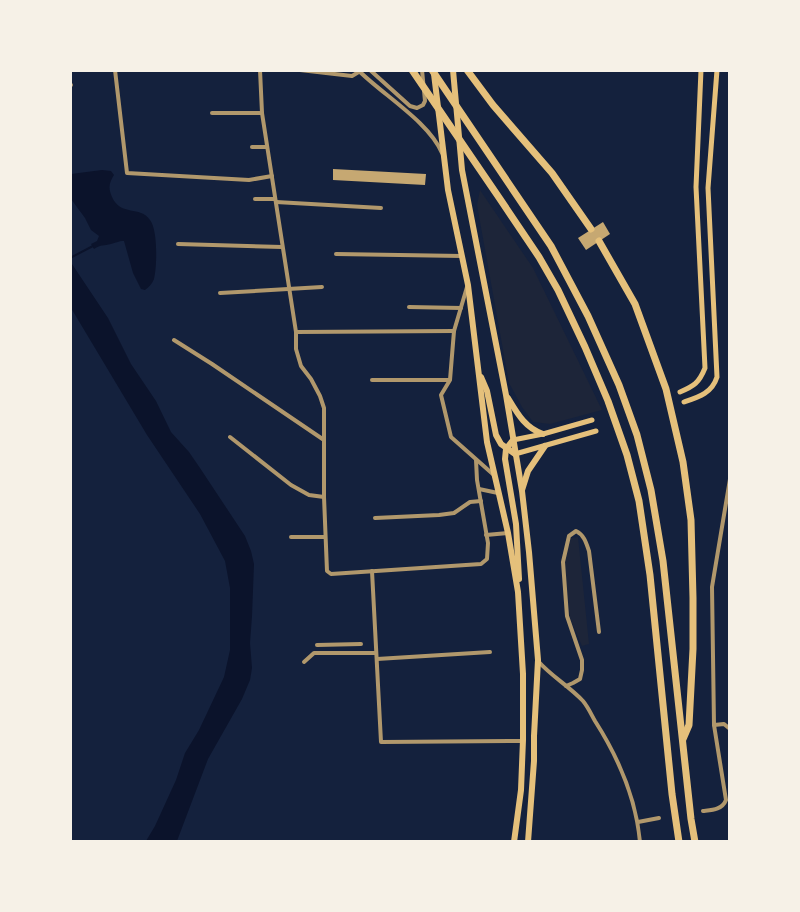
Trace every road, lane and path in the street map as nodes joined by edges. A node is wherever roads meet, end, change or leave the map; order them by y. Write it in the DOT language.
graph roads {
  1 [pos="114,70"];
  2 [pos="260,70"];
  3 [pos="300,70"];
  4 [pos="370,70"];
  5 [pos="412,70"];
  6 [pos="422,70"];
  7 [pos="433,70"];
  8 [pos="453,70"];
  9 [pos="467,70"];
  10 [pos="701,70"];
  11 [pos="717,70"];
  12 [pos="360,71"];
  13 [pos="212,113"];
  14 [pos="262,113"];
  15 [pos="252,147"];
  16 [pos="267,147"];
  17 [pos="446,162"];
  18 [pos="272,176"];
  19 [pos="255,199"];
  20 [pos="275,201"];
  21 [pos="381,208"];
  22 [pos="591,229"];
  23 [pos="599,242"];
  24 [pos="178,244"];
  25 [pos="282,247"];
  26 [pos="336,254"];
  27 [pos="463,256"];
  28 [pos="468,285"];
  29 [pos="322,287"];
  30 [pos="289,289"];
  31 [pos="220,293"];
  32 [pos="409,307"];
  33 [pos="461,308"];
  34 [pos="454,331"];
  35 [pos="296,332"];
  36 [pos="174,340"];
  37 [pos="477,368"];
  38 [pos="372,380"];
  39 [pos="450,380"];
  40 [pos="680,392"];
  41 [pos="506,394"];
  42 [pos="684,402"];
  43 [pos="592,420"];
  44 [pos="596,431"];
  45 [pos="543,434"];
  46 [pos="230,437"];
  47 [pos="513,440"];
  48 [pos="324,441"];
  49 [pos="545,446"];
  50 [pos="506,449"];
  51 [pos="515,454"];
  52 [pos="476,460"];
  53 [pos="495,476"];
  54 [pos="729,479"];
  55 [pos="479,489"];
  56 [pos="522,491"];
  57 [pos="499,494"];
  58 [pos="324,497"];
  59 [pos="481,501"];
  60 [pos="375,518"];
  61 [pos="508,533"];
  62 [pos="486,535"];
  63 [pos="291,537"];
  64 [pos="325,537"];
  65 [pos="372,571"];
  66 [pos="518,592"];
  67 [pos="599,632"];
  68 [pos="362,644"];
  69 [pos="317,645"];
  70 [pos="349,645"];
  71 [pos="490,652"];
  72 [pos="349,653"];
  73 [pos="376,653"];
  74 [pos="377,659"];
  75 [pos="538,660"];
  76 [pos="304,662"];
  77 [pos="566,686"];
  78 [pos="714,724"];
  79 [pos="729,729"];
  80 [pos="523,741"];
  81 [pos="682,742"];
  82 [pos="703,811"];
  83 [pos="659,818"];
  84 [pos="638,822"];
  85 [pos="514,842"];
  86 [pos="528,842"];
  87 [pos="640,842"];
  88 [pos="679,842"];
  89 [pos="695,842"];
  1 -- 18 [label="street"];
  2 -- 14 [label="street"];
  3 -- 12 [label="street"];
  4 -- 6 [label="street"];
  5 -- 88 [label="highway"];
  7 -- 17 [label="main road"];
  7 -- 81 [label="highway"];
  8 -- 41 [label="main road"];
  9 -- 22 [label="highway"];
  10 -- 40 [label="main road"];
  11 -- 42 [label="main road"];
  12 -- 17 [label="street"];
  13 -- 14 [label="street"];
  14 -- 16 [label="street"];
  15 -- 16 [label="street"];
  16 -- 18 [label="street"];
  17 -- 27 [label="main road"];
  18 -- 20 [label="street"];
  19 -- 20 [label="street"];
  20 -- 21 [label="street"];
  20 -- 25 [label="street"];
  23 -- 81 [label="highway"];
  24 -- 25 [label="street"];
  25 -- 30 [label="street"];
  26 -- 27 [label="street"];
  27 -- 28 [label="main road"];
  28 -- 33 [label="street"];
  28 -- 37 [label="main road"];
  29 -- 30 [label="street"];
  30 -- 31 [label="street"];
  30 -- 35 [label="street"];
  32 -- 33 [label="street"];
  33 -- 34 [label="street"];
  34 -- 35 [label="street"];
  34 -- 39 [label="street"];
  35 -- 48 [label="street"];
  36 -- 48 [label="street"];
  37 -- 50 [label="main road"];
  37 -- 53 [label="main road"];
  38 -- 39 [label="street"];
  39 -- 52 [label="street"];
  41 -- 45 [label="main road"];
  41 -- 47 [label="main road"];
  43 -- 45 [label="main road"];
  44 -- 49 [label="main road"];
  45 -- 47 [label="main road"];
  46 -- 58 [label="street"];
  47 -- 50 [label="main road"];
  47 -- 51 [label="main road"];
  48 -- 58 [label="street"];
  49 -- 51 [label="main road"];
  49 -- 56 [label="main road"];
  50 -- 51 [label="main road"];
  50 -- 66 [label="main road"];
  51 -- 56 [label="main road"];
  52 -- 53 [label="street"];
  52 -- 55 [label="street"];
  53 -- 57 [label="main road"];
  54 -- 78 [label="street"];
  55 -- 57 [label="street"];
  55 -- 59 [label="street"];
  56 -- 75 [label="main road"];
  57 -- 61 [label="main road"];
  58 -- 64 [label="street"];
  59 -- 60 [label="street"];
  59 -- 62 [label="street"];
  61 -- 62 [label="street"];
  61 -- 66 [label="main road"];
  62 -- 65 [label="street"];
  63 -- 64 [label="street"];
  64 -- 65 [label="street"];
  65 -- 73 [label="street"];
  66 -- 80 [label="main road"];
  67 -- 77 [label="street"];
  68 -- 70 [label="street"];
  69 -- 70 [label="street"];
  70 -- 72 [label="street"];
  71 -- 74 [label="street"];
  72 -- 73 [label="street"];
  72 -- 76 [label="street"];
  73 -- 74 [label="street"];
  74 -- 80 [label="street"];
  75 -- 77 [label="street"];
  75 -- 86 [label="main road"];
  77 -- 84 [label="street"];
  78 -- 79 [label="street"];
  78 -- 82 [label="street"];
  80 -- 85 [label="main road"];
  81 -- 89 [label="highway"];
  83 -- 84 [label="street"];
  84 -- 87 [label="street"];
}
